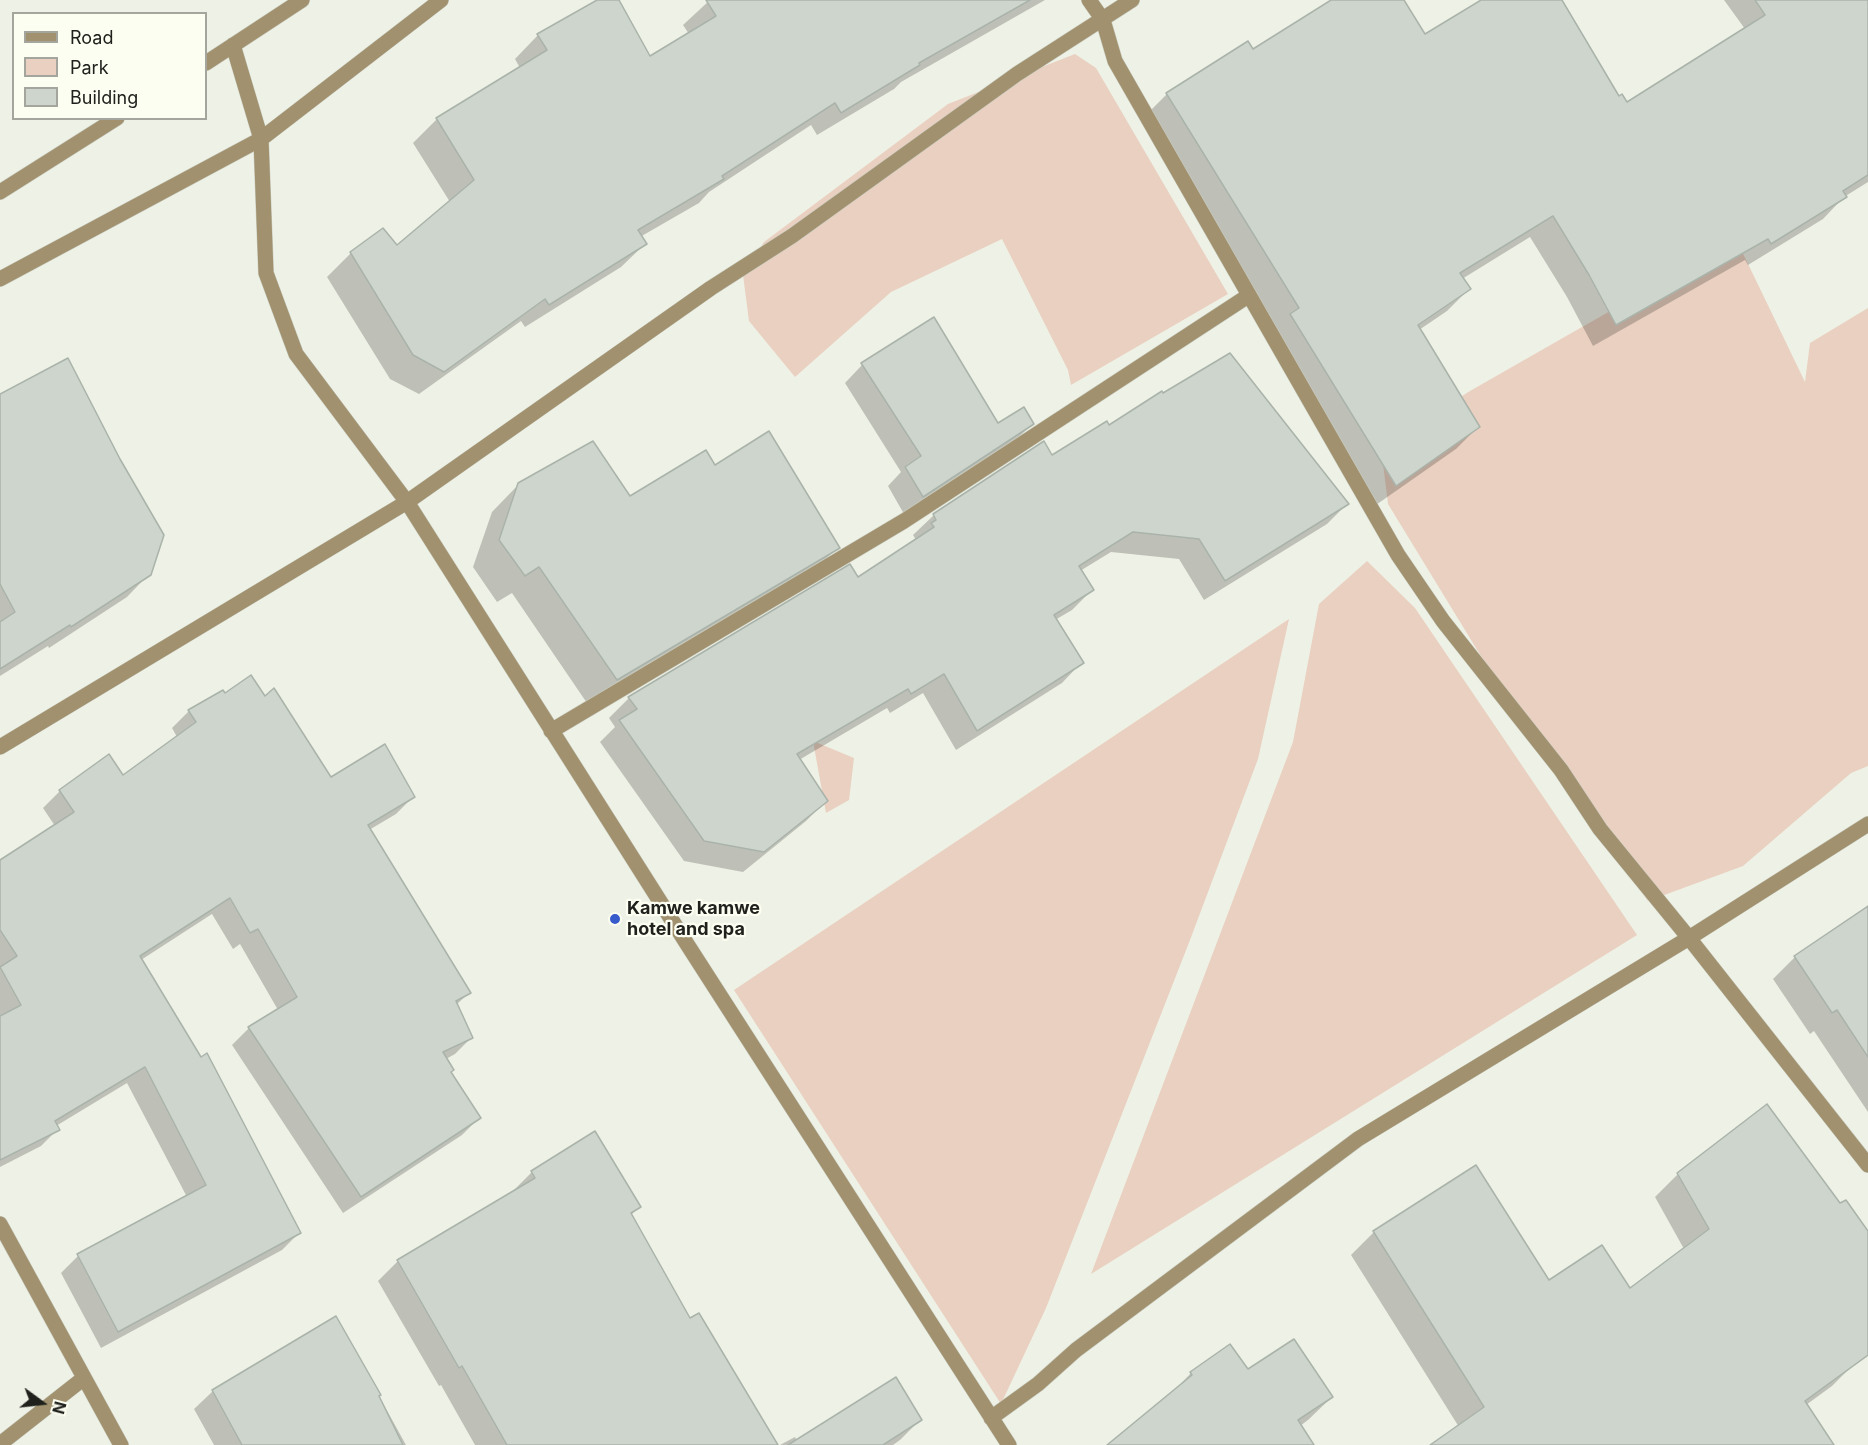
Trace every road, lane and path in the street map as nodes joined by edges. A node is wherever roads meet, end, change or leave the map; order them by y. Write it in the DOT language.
graph roads {
  1 [pos="302,0"];
  2 [pos="441,0"];
  3 [pos="1089,0"];
  4 [pos="1132,0"];
  5 [pos="1103,20"];
  6 [pos="233,45"];
  7 [pos="207,62"];
  8 [pos="114,120"];
  9 [pos="261,140"];
  10 [pos="0,192"];
  11 [pos="0,279"];
  12 [pos="1248,296"];
  13 [pos="407,502"];
  14 [pos="551,731"];
  15 [pos="0,747"];
  16 [pos="1868,824"];
  17 [pos="1689,938"];
  18 [pos="1868,1165"];
  19 [pos="0,1224"];
  20 [pos="84,1378"];
  21 [pos="991,1418"];
  22 [pos="0,1444"];
  23 [pos="121,1445"];
  24 [pos="1009,1445"];
  1 -- 6 [label="street"];
  2 -- 9 [label="street"];
  3 -- 5 [label="street"];
  4 -- 5 [label="street"];
  5 -- 12 [label="street"];
  5 -- 13 [label="street"];
  6 -- 7 [label="street"];
  6 -- 9 [label="street"];
  8 -- 10 [label="street"];
  9 -- 11 [label="street"];
  9 -- 13 [label="street"];
  12 -- 14 [label="street"];
  12 -- 17 [label="street"];
  13 -- 14 [label="street"];
  13 -- 15 [label="street"];
  14 -- 21 [label="street"];
  16 -- 17 [label="street"];
  17 -- 18 [label="street"];
  17 -- 21 [label="street"];
  19 -- 20 [label="street"];
  20 -- 22 [label="street"];
  20 -- 23 [label="street"];
  21 -- 24 [label="street"];
}
